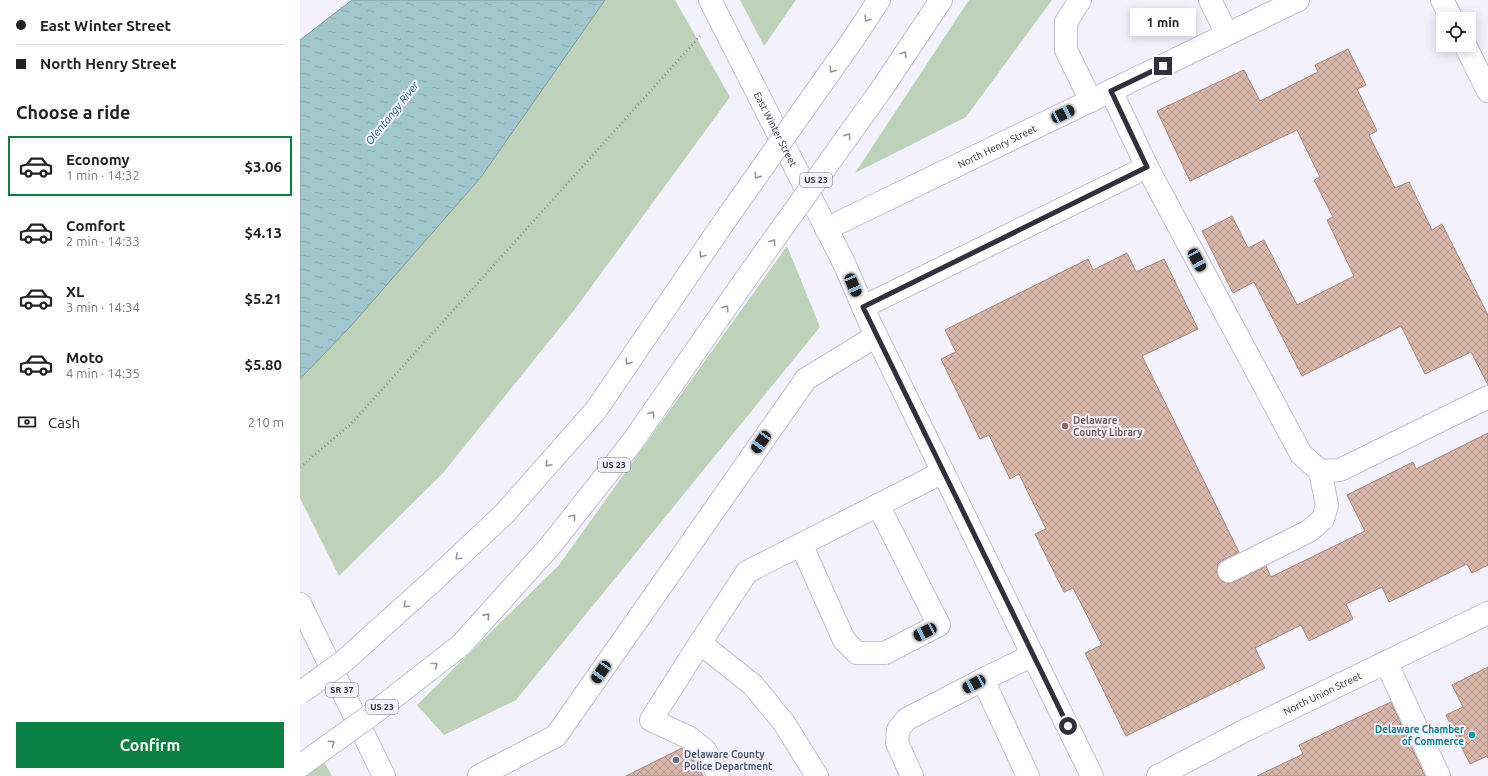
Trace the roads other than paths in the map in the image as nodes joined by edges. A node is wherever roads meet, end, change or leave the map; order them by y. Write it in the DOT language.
graph roads {
  1 [pos="879,0"];
  2 [pos="941,0"];
  3 [pos="1080,0"];
  4 [pos="1210,0"];
  5 [pos="1298,0"];
  6 [pos="1442,0"];
  7 [pos="714,8"];
  8 [pos="1448,12"];
  9 [pos="1227,34"];
  10 [pos="1468,52"];
  11 [pos="1111,91"];
  12 [pos="1488,91"];
  13 [pos="1091,101"];
  14 [pos="1147,167"];
  15 [pos="826,229"];
  16 [pos="863,307"];
  17 [pos="876,336"];
  18 [pos="1488,397"];
  19 [pos="1320,471"];
  20 [pos="943,472"];
  21 [pos="878,505"];
  22 [pos="801,544"];
  23 [pos="1229,571"];
  24 [pos="300,604"];
  25 [pos="1488,613"];
  26 [pos="700,643"];
  27 [pos="1033,655"];
  28 [pos="1386,662"];
  29 [pos="988,677"];
  30 [pos="300,693"];
  31 [pos="300,766"];
  32 [pos="384,776"];
  33 [pos="479,776"];
  34 [pos="719,776"];
  35 [pos="817,776"];
  36 [pos="912,776"];
  37 [pos="1028,776"];
  38 [pos="1092,776"];
  39 [pos="1158,776"];
  40 [pos="1439,776"];
  1 -- 30 [label="main road, one-way, bridge"];
  31 -- 2 [label="main road, US 23, one-way, bridge"];
  3 -- 13 [label="main road"];
  4 -- 9 [label="main road"];
  5 -- 9 [label="main road, North Henry Street"];
  6 -- 8 [label="main road"];
  7 -- 15 [label="main road, East Winter Street"];
  9 -- 11 [label="main road, North Henry Street"];
  10 -- 12 [label="main road"];
  11 -- 13 [label="main road, North Henry Street"];
  11 -- 14 [label="main road"];
  13 -- 15 [label="main road, North Henry Street"];
  14 -- 16 [label="main road"];
  14 -- 19 [label="main road"];
  15 -- 16 [label="main road, East Winter Street"];
  16 -- 17 [label="main road, East Winter Street"];
  17 -- 20 [label="main road, East Winter Street"];
  17 -- 33 [label="main road"];
  18 -- 19 [label="main road"];
  19 -- 23 [label="main road"];
  20 -- 21 [label="main road"];
  20 -- 27 [label="main road, East Winter Street"];
  21 -- 22 [label="main road"];
  21 -- 22 [label="main road"];
  22 -- 26 [label="main road"];
  24 -- 32 [label="main road, SR 37"];
  25 -- 28 [label="main road, North Union Street"];
  26 -- 34 [label="main road"];
  26 -- 35 [label="main road"];
  27 -- 29 [label="main road"];
  27 -- 38 [label="main road, East Winter Street"];
  28 -- 39 [label="main road, North Union Street"];
  28 -- 40 [label="main road"];
  29 -- 36 [label="main road"];
  29 -- 37 [label="main road"];
}
